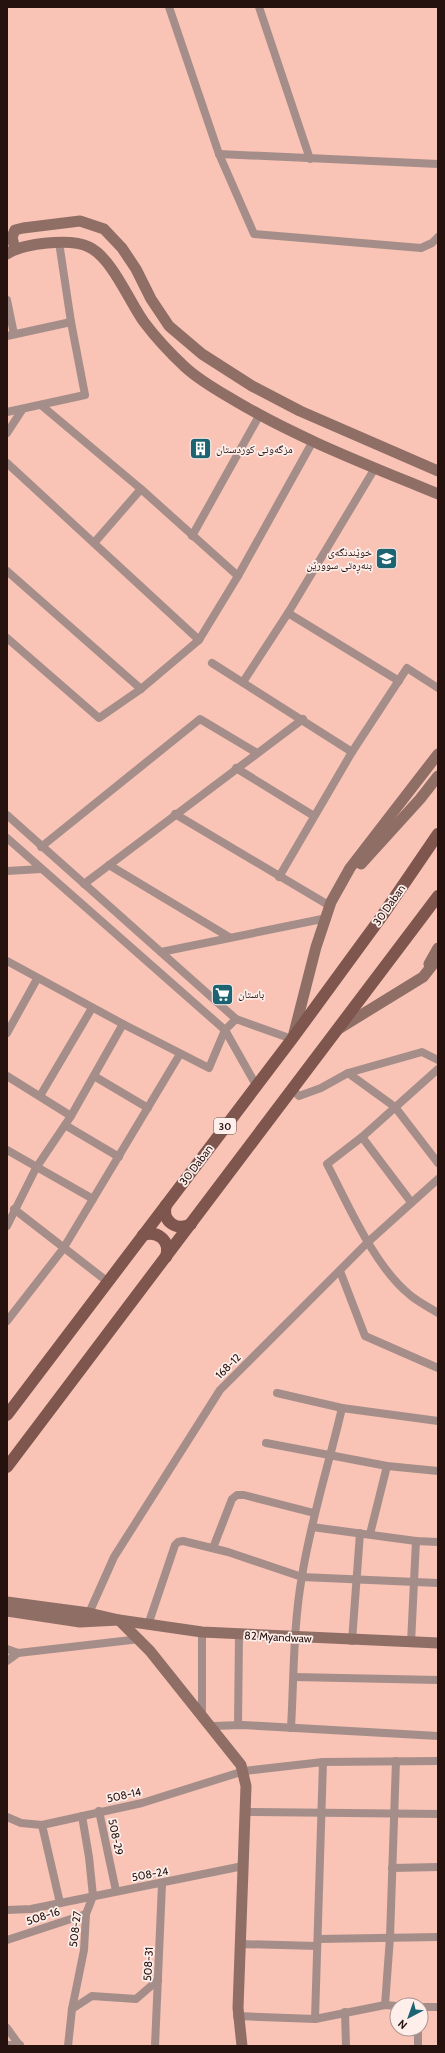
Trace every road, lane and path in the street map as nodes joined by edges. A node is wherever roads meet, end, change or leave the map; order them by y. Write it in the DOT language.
graph roads {
  1 [pos="169,7"];
  2 [pos="259,7"];
  3 [pos="220,154"];
  4 [pos="310,159"];
  5 [pos="438,164"];
  6 [pos="438,237"];
  7 [pos="59,242"];
  8 [pos="11,252"];
  9 [pos="7,300"];
  10 [pos="161,314"];
  11 [pos="70,322"];
  12 [pos="147,325"];
  13 [pos="10,335"];
  14 [pos="41,405"];
  15 [pos="22,410"];
  16 [pos="7,412"];
  17 [pos="259,416"];
  18 [pos="7,434"];
  19 [pos="313,441"];
  20 [pos="7,463"];
  21 [pos="375,468"];
  22 [pos="438,471"];
  23 [pos="141,488"];
  24 [pos="438,494"];
  25 [pos="192,536"];
  26 [pos="94,543"];
  27 [pos="7,571"];
  28 [pos="238,576"];
  29 [pos="288,613"];
  30 [pos="7,638"];
  31 [pos="199,640"];
  32 [pos="212,663"];
  33 [pos="399,680"];
  34 [pos="243,682"];
  35 [pos="438,688"];
  36 [pos="141,689"];
  37 [pos="302,719"];
  38 [pos="352,752"];
  39 [pos="257,753"];
  40 [pos="438,754"];
  41 [pos="236,768"];
  42 [pos="438,776"];
  43 [pos="175,814"];
  44 [pos="7,815"];
  45 [pos="314,816"];
  46 [pos="438,834"];
  47 [pos="7,838"];
  48 [pos="41,847"];
  49 [pos="109,866"];
  50 [pos="41,869"];
  51 [pos="7,871"];
  52 [pos="279,877"];
  53 [pos="84,884"];
  54 [pos="338,890"];
  55 [pos="438,896"];
  56 [pos="330,906"];
  57 [pos="327,918"];
  58 [pos="229,937"];
  59 [pos="438,948"];
  60 [pos="161,952"];
  61 [pos="438,958"];
  62 [pos="7,961"];
  63 [pos="422,977"];
  64 [pos="37,979"];
  65 [pos="92,1008"];
  66 [pos="236,1019"];
  67 [pos="123,1024"];
  68 [pos="339,1028"];
  69 [pos="225,1030"];
  70 [pos="7,1033"];
  71 [pos="292,1039"];
  72 [pos="180,1054"];
  73 [pos="438,1060"];
  74 [pos="438,1069"];
  75 [pos="348,1073"];
  76 [pos="7,1076"];
  77 [pos="94,1076"];
  78 [pos="256,1085"];
  79 [pos="293,1090"];
  80 [pos="40,1096"];
  81 [pos="395,1107"];
  82 [pos="148,1108"];
  83 [pos="71,1116"];
  84 [pos="65,1125"];
  85 [pos="362,1136"];
  86 [pos="7,1150"];
  87 [pos="119,1157"];
  88 [pos="438,1163"];
  89 [pos="36,1168"];
  90 [pos="438,1179"];
  91 [pos="94,1199"];
  92 [pos="411,1202"];
  93 [pos="166,1205"];
  94 [pos="14,1209"];
  95 [pos="192,1224"];
  96 [pos="7,1226"];
  97 [pos="144,1235"];
  98 [pos="368,1242"];
  99 [pos="63,1249"];
  100 [pos="166,1257"];
  101 [pos="340,1271"];
  102 [pos="108,1282"];
  103 [pos="438,1313"];
  104 [pos="7,1321"];
  105 [pos="438,1368"];
  106 [pos="277,1393"];
  107 [pos="342,1408"];
  108 [pos="7,1416"];
  109 [pos="438,1421"];
  110 [pos="266,1443"];
  111 [pos="331,1456"];
  112 [pos="387,1466"];
  113 [pos="7,1467"];
  114 [pos="438,1471"];
  115 [pos="314,1513"];
  116 [pos="312,1527"];
  117 [pos="360,1533"];
  118 [pos="370,1534"];
  119 [pos="416,1541"];
  120 [pos="438,1542"];
  121 [pos="213,1548"];
  122 [pos="302,1577"];
  123 [pos="357,1579"];
  124 [pos="414,1582"];
  125 [pos="438,1582"];
  126 [pos="7,1602"];
  127 [pos="7,1611"];
  128 [pos="89,1613"];
  129 [pos="120,1620"];
  130 [pos="148,1625"];
  131 [pos="202,1632"];
  132 [pos="239,1634"];
  133 [pos="294,1638"];
  134 [pos="140,1639"];
  135 [pos="352,1641"];
  136 [pos="411,1643"];
  137 [pos="438,1643"];
  138 [pos="7,1649"];
  139 [pos="18,1653"];
  140 [pos="7,1661"];
  141 [pos="294,1676"];
  142 [pos="438,1680"];
  143 [pos="202,1713"];
  144 [pos="238,1725"];
  145 [pos="212,1726"];
  146 [pos="292,1728"];
  147 [pos="438,1736"];
  148 [pos="396,1761"];
  149 [pos="438,1761"];
  150 [pos="323,1762"];
  151 [pos="244,1771"];
  152 [pos="99,1812"];
  153 [pos="245,1812"];
  154 [pos="322,1812"];
  155 [pos="394,1814"];
  156 [pos="438,1814"];
  157 [pos="82,1816"];
  158 [pos="8,1821"];
  159 [pos="42,1825"];
  160 [pos="243,1866"];
  161 [pos="438,1867"];
  162 [pos="392,1868"];
  163 [pos="162,1884"];
  164 [pos="116,1891"];
  165 [pos="93,1896"];
  166 [pos="60,1903"];
  167 [pos="7,1910"];
  168 [pos="86,1914"];
  169 [pos="390,1937"];
  170 [pos="438,1937"];
  171 [pos="7,1940"];
  172 [pos="318,1942"];
  173 [pos="240,1944"];
  174 [pos="158,1980"];
  175 [pos="385,2005"];
  176 [pos="389,2005"];
  177 [pos="72,2009"];
  178 [pos="345,2012"];
  179 [pos="238,2016"];
  180 [pos="314,2019"];
  181 [pos="7,2028"];
  182 [pos="7,2045"];
  183 [pos="20,2045"];
  184 [pos="68,2046"];
  185 [pos="155,2046"];
  186 [pos="242,2046"];
  187 [pos="346,2046"];
  1 -- 3 [label="street"];
  2 -- 4 [label="street"];
  3 -- 4 [label="street"];
  3 -- 6 [label="street"];
  4 -- 5 [label="street"];
  7 -- 8 [label="street"];
  7 -- 11 [label="street"];
  7 -- 12 [label="street"];
  8 -- 10 [label="street"];
  9 -- 13 [label="street"];
  10 -- 12 [label="street"];
  10 -- 22 [label="street"];
  11 -- 13 [label="street"];
  11 -- 14 [label="street"];
  12 -- 17 [label="street"];
  14 -- 15 [label="street"];
  14 -- 23 [label="street"];
  15 -- 16 [label="street"];
  15 -- 18 [label="street"];
  17 -- 19 [label="street"];
  17 -- 25 [label="street"];
  19 -- 21 [label="street"];
  19 -- 28 [label="street"];
  20 -- 26 [label="street"];
  21 -- 24 [label="street"];
  21 -- 29 [label="street"];
  23 -- 25 [label="street"];
  23 -- 26 [label="street"];
  25 -- 28 [label="street"];
  26 -- 31 [label="street"];
  27 -- 36 [label="street"];
  28 -- 31 [label="street"];
  29 -- 33 [label="street"];
  29 -- 34 [label="street"];
  30 -- 36 [label="street"];
  31 -- 36 [label="street"];
  32 -- 34 [label="street"];
  33 -- 35 [label="street"];
  33 -- 38 [label="street"];
  34 -- 37 [label="street"];
  37 -- 38 [label="street"];
  37 -- 39 [label="street"];
  38 -- 45 [label="street"];
  39 -- 41 [label="street"];
  39 -- 48 [label="street"];
  40 -- 54 [label="street"];
  41 -- 43 [label="street"];
  41 -- 45 [label="street"];
  42 -- 54 [label="street"];
  43 -- 49 [label="street"];
  43 -- 52 [label="street"];
  44 -- 48 [label="street"];
  45 -- 52 [label="street"];
  46 -- 71 [label="main road, 30 Daban / 30"];
  47 -- 50 [label="street"];
  48 -- 53 [label="street"];
  49 -- 53 [label="street"];
  49 -- 58 [label="street"];
  50 -- 51 [label="street"];
  50 -- 69 [label="street"];
  52 -- 56 [label="street"];
  53 -- 60 [label="street"];
  54 -- 56 [label="street"];
  55 -- 68 [label="main road"];
  56 -- 57 [label="street"];
  57 -- 58 [label="street"];
  57 -- 71 [label="street"];
  58 -- 60 [label="street"];
  59 -- 63 [label="street"];
  60 -- 66 [label="street"];
  61 -- 63 [label="street"];
  62 -- 64 [label="street"];
  63 -- 68 [label="street"];
  64 -- 65 [label="street"];
  64 -- 70 [label="street"];
  65 -- 67 [label="street"];
  65 -- 80 [label="street"];
  66 -- 69 [label="street"];
  66 -- 71 [label="street"];
  67 -- 72 [label="street"];
  67 -- 77 [label="street"];
  68 -- 79 [label="main road"];
  69 -- 72 [label="street"];
  69 -- 78 [label="street"];
  71 -- 78 [label="main road, 30 Daban / 30"];
  72 -- 82 [label="street"];
  73 -- 75 [label="street"];
  74 -- 81 [label="street"];
  75 -- 79 [label="street"];
  75 -- 81 [label="street"];
  76 -- 80 [label="street"];
  77 -- 82 [label="street"];
  77 -- 83 [label="street"];
  78 -- 93 [label="main road, 30 Daban / 30"];
  79 -- 95 [label="main road"];
  80 -- 83 [label="street"];
  81 -- 85 [label="street"];
  81 -- 88 [label="street"];
  82 -- 87 [label="street"];
  83 -- 84 [label="street"];
  84 -- 87 [label="street"];
  84 -- 89 [label="street"];
  85 -- 92 [label="street"];
  85 -- 98 [label="street"];
  86 -- 89 [label="street"];
  87 -- 91 [label="street"];
  89 -- 91 [label="street"];
  89 -- 94 [label="street"];
  90 -- 92 [label="street, 168-12"];
  91 -- 99 [label="street"];
  92 -- 98 [label="street, 168-12"];
  93 -- 95 [label="main road"];
  93 -- 97 [label="main road, 30 Daban / 30"];
  94 -- 96 [label="street"];
  94 -- 99 [label="street"];
  95 -- 100 [label="main road"];
  97 -- 100 [label="main road"];
  97 -- 102 [label="main road, 30 Daban / 30"];
  98 -- 101 [label="street, 168-12"];
  98 -- 103 [label="street"];
  99 -- 102 [label="street"];
  99 -- 104 [label="street"];
  100 -- 113 [label="main road"];
  101 -- 105 [label="street"];
  101 -- 128 [label="street, 168-12"];
  102 -- 108 [label="main road, 30 Daban / 30"];
  106 -- 107 [label="street"];
  107 -- 109 [label="street"];
  107 -- 111 [label="street"];
  110 -- 111 [label="street"];
  111 -- 112 [label="street"];
  111 -- 115 [label="street"];
  112 -- 114 [label="street"];
  112 -- 118 [label="street"];
  115 -- 116 [label="street"];
  115 -- 121 [label="street"];
  116 -- 117 [label="street"];
  116 -- 122 [label="street"];
  117 -- 118 [label="street"];
  117 -- 123 [label="street"];
  118 -- 119 [label="street"];
  119 -- 120 [label="street"];
  119 -- 124 [label="street"];
  121 -- 122 [label="street"];
  121 -- 130 [label="street"];
  122 -- 123 [label="street"];
  122 -- 133 [label="street"];
  123 -- 124 [label="street"];
  123 -- 135 [label="street"];
  124 -- 125 [label="street"];
  124 -- 136 [label="street"];
  126 -- 128 [label="street"];
  127 -- 129 [label="street"];
  128 -- 129 [label="street"];
  129 -- 130 [label="street, 82 Myandwaw"];
  129 -- 134 [label="street"];
  130 -- 131 [label="street, 82 Myandwaw"];
  131 -- 132 [label="street, 82 Myandwaw"];
  131 -- 143 [label="street"];
  132 -- 133 [label="street, 82 Myandwaw"];
  132 -- 144 [label="street"];
  133 -- 135 [label="street, 82 Myandwaw"];
  133 -- 141 [label="street"];
  134 -- 139 [label="street"];
  134 -- 143 [label="street"];
  135 -- 136 [label="street, 82 Myandwaw"];
  136 -- 137 [label="street, 82 Myandwaw"];
  138 -- 139 [label="street"];
  139 -- 140 [label="street"];
  141 -- 142 [label="street"];
  141 -- 146 [label="street"];
  143 -- 145 [label="street"];
  144 -- 145 [label="street"];
  144 -- 146 [label="street"];
  145 -- 151 [label="street"];
  146 -- 147 [label="street"];
  148 -- 149 [label="street, 508-14"];
  148 -- 150 [label="street, 508-14"];
  148 -- 155 [label="street"];
  150 -- 151 [label="street, 508-14"];
  150 -- 154 [label="street"];
  151 -- 152 [label="street, 508-14"];
  151 -- 153 [label="street"];
  152 -- 157 [label="street, 508-14"];
  152 -- 164 [label="street, 508-29"];
  153 -- 154 [label="street"];
  153 -- 160 [label="street"];
  154 -- 155 [label="street"];
  154 -- 172 [label="street"];
  155 -- 156 [label="street"];
  155 -- 162 [label="street"];
  157 -- 159 [label="street, 508-14"];
  157 -- 165 [label="street, 508-27"];
  158 -- 159 [label="street, 508-14"];
  159 -- 166 [label="street, 508-27"];
  160 -- 163 [label="street, 508-24"];
  160 -- 173 [label="street"];
  161 -- 162 [label="street"];
  162 -- 169 [label="street"];
  163 -- 164 [label="street, 508-24"];
  163 -- 174 [label="street, 508-31"];
  164 -- 165 [label="street, 508-24"];
  165 -- 166 [label="street, 508-24"];
  165 -- 168 [label="street, 508-27"];
  166 -- 167 [label="street, 508-24"];
  168 -- 171 [label="street, 508-16"];
  168 -- 177 [label="street, 508-27"];
  169 -- 170 [label="street"];
  169 -- 172 [label="street"];
  169 -- 175 [label="street"];
  172 -- 173 [label="street"];
  172 -- 180 [label="street"];
  173 -- 179 [label="street"];
  174 -- 177 [label="street"];
  174 -- 185 [label="street, 508-31"];
  175 -- 176 [label="street"];
  175 -- 178 [label="street"];
  177 -- 184 [label="street, 508-27"];
  178 -- 180 [label="street"];
  178 -- 187 [label="street"];
  179 -- 180 [label="street"];
  179 -- 186 [label="street"];
  181 -- 183 [label="street"];
  182 -- 183 [label="street"];
}
